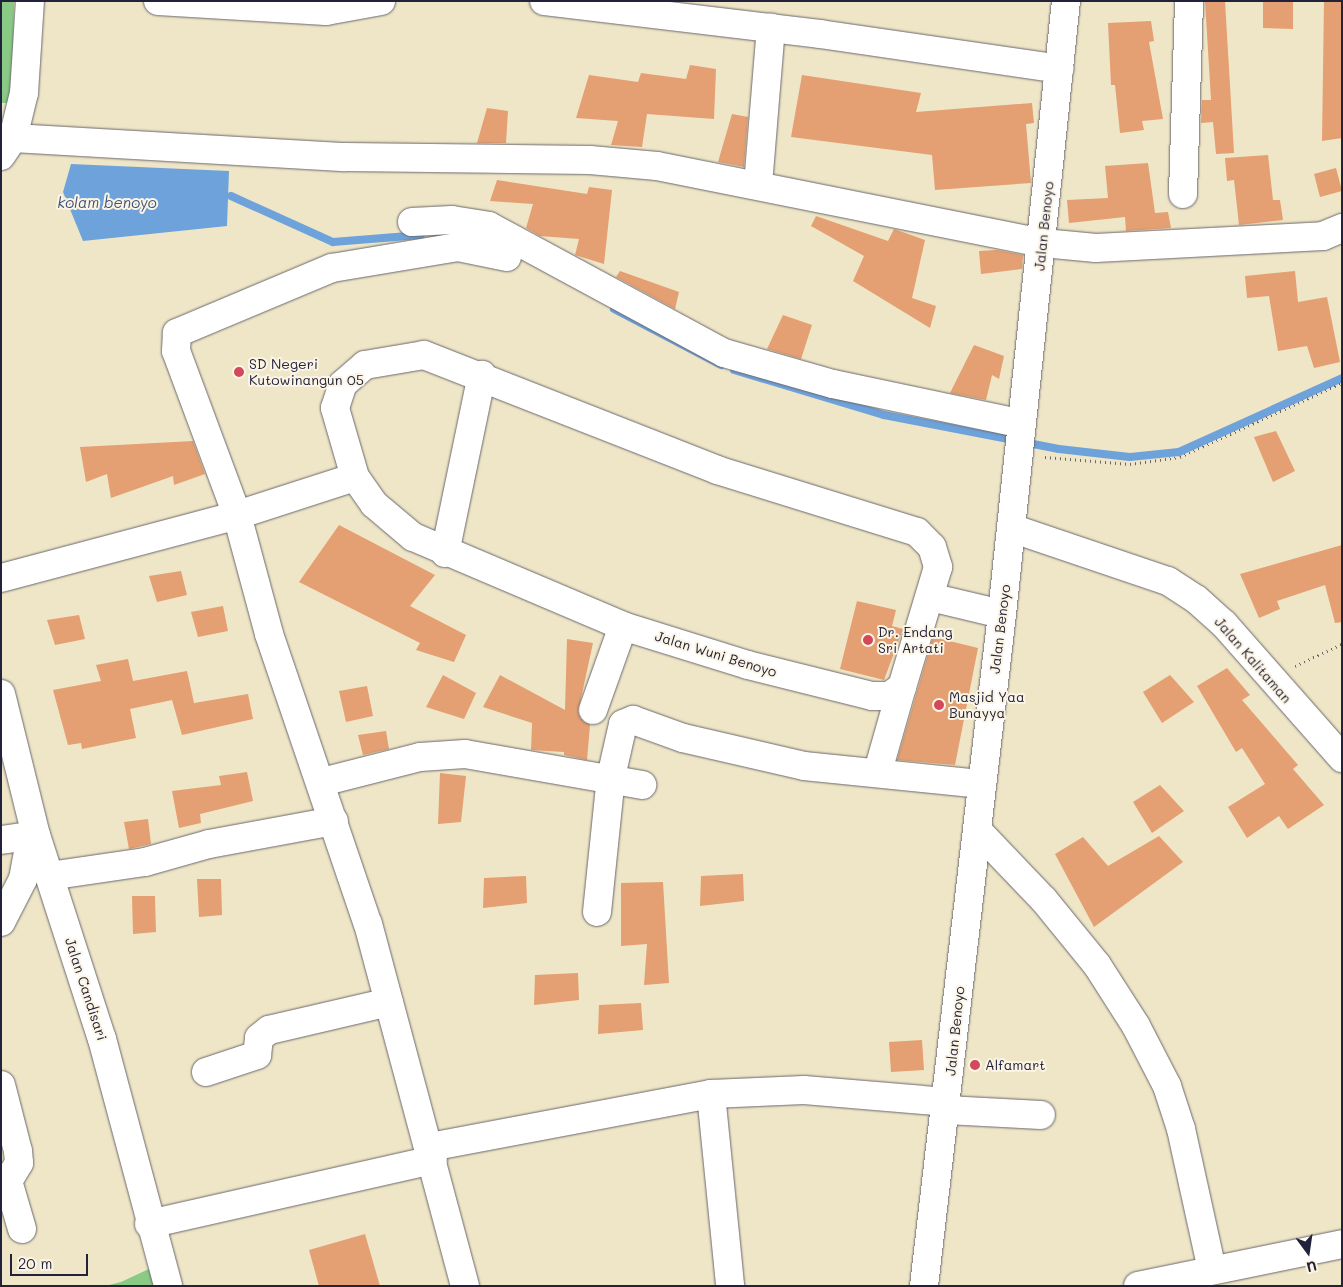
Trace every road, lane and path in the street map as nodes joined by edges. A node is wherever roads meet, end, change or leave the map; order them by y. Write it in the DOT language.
graph roads {
  1 [pos="30,1"];
  2 [pos="158,1"];
  3 [pos="381,1"];
  4 [pos="544,1"];
  5 [pos="1066,1"];
  6 [pos="1189,1"];
  7 [pos="248,5"];
  8 [pos="771,28"];
  9 [pos="1059,69"];
  10 [pos="7,147"];
  11 [pos="758,185"];
  12 [pos="1183,194"];
  13 [pos="412,222"];
  14 [pos="1342,228"];
  15 [pos="459,233"];
  16 [pos="1043,243"];
  17 [pos="507,257"];
  18 [pos="482,375"];
  19 [pos="1020,435"];
  20 [pos="355,477"];
  21 [pos="237,515"];
  22 [pos="1011,528"];
  23 [pos="445,553"];
  24 [pos="1,578"];
  25 [pos="930,596"];
  26 [pos="1002,614"];
  27 [pos="623,626"];
  28 [pos="1342,644"];
  29 [pos="1270,680"];
  30 [pos="902,687"];
  31 [pos="1,694"];
  32 [pos="593,710"];
  33 [pos="1342,758"];
  34 [pos="878,772"];
  35 [pos="611,777"];
  36 [pos="322,782"];
  37 [pos="982,784"];
  38 [pos="642,785"];
  39 [pos="334,820"];
  40 [pos="977,830"];
  41 [pos="33,836"];
  42 [pos="1,840"];
  43 [pos="49,876"];
  44 [pos="597,912"];
  45 [pos="1,922"];
  46 [pos="389,1002"];
  47 [pos="206,1072"];
  48 [pos="1,1085"];
  49 [pos="710,1094"];
  50 [pos="946,1106"];
  51 [pos="1041,1114"];
  52 [pos="431,1153"];
  53 [pos="149,1224"];
  54 [pos="22,1229"];
  55 [pos="1342,1244"];
  56 [pos="1212,1270"];
  57 [pos="168,1286"];
  58 [pos="465,1286"];
  59 [pos="730,1286"];
  60 [pos="924,1286"];
  61 [pos="1138,1286"];
  1 -- 10 [label="street"];
  2 -- 7 [label="street"];
  3 -- 7 [label="street"];
  4 -- 8 [label="street"];
  5 -- 9 [label="street, Jalan Benoyo"];
  6 -- 12 [label="street"];
  8 -- 9 [label="street"];
  8 -- 11 [label="street"];
  9 -- 16 [label="street, Jalan Benoyo"];
  10 -- 11 [label="street"];
  11 -- 16 [label="street"];
  13 -- 15 [label="street"];
  14 -- 16 [label="street"];
  15 -- 17 [label="street"];
  15 -- 19 [label="street"];
  15 -- 21 [label="street"];
  16 -- 19 [label="street, Jalan Benoyo"];
  18 -- 20 [label="street, Jalan Wuni Benoyo"];
  18 -- 23 [label="street"];
  18 -- 25 [label="street, Jalan Wuni Benoyo"];
  19 -- 22 [label="street, Jalan Benoyo"];
  20 -- 21 [label="street"];
  20 -- 23 [label="street, Jalan Wuni Benoyo"];
  21 -- 24 [label="street"];
  21 -- 36 [label="street"];
  22 -- 26 [label="street, Jalan Benoyo"];
  22 -- 29 [label="street, Jalan Kalitaman"];
  23 -- 27 [label="street, Jalan Wuni Benoyo"];
  25 -- 26 [label="street"];
  25 -- 30 [label="street"];
  26 -- 37 [label="street, Jalan Benoyo"];
  27 -- 30 [label="street, Jalan Wuni Benoyo"];
  27 -- 32 [label="street"];
  28 -- 29 [label="path"];
  29 -- 33 [label="street, Jalan Kalitaman"];
  30 -- 34 [label="street"];
  31 -- 41 [label="street, Jalan Candisari"];
  34 -- 35 [label="street"];
  34 -- 37 [label="street"];
  35 -- 36 [label="street"];
  35 -- 38 [label="street"];
  35 -- 44 [label="street"];
  36 -- 39 [label="street"];
  37 -- 40 [label="street, Jalan Benoyo"];
  39 -- 43 [label="street"];
  39 -- 46 [label="street"];
  40 -- 50 [label="street, Jalan Benoyo"];
  40 -- 56 [label="street"];
  41 -- 42 [label="street"];
  41 -- 43 [label="street, Jalan Candisari"];
  41 -- 45 [label="street"];
  43 -- 53 [label="street, Jalan Candisari"];
  46 -- 47 [label="street"];
  46 -- 52 [label="street"];
  48 -- 54 [label="street"];
  49 -- 50 [label="street"];
  49 -- 52 [label="street"];
  49 -- 59 [label="street"];
  50 -- 51 [label="street"];
  50 -- 60 [label="street, Jalan Benoyo"];
  52 -- 53 [label="street"];
  52 -- 58 [label="street"];
  53 -- 57 [label="street, Jalan Candisari"];
  55 -- 56 [label="street"];
  56 -- 61 [label="street"];
}
